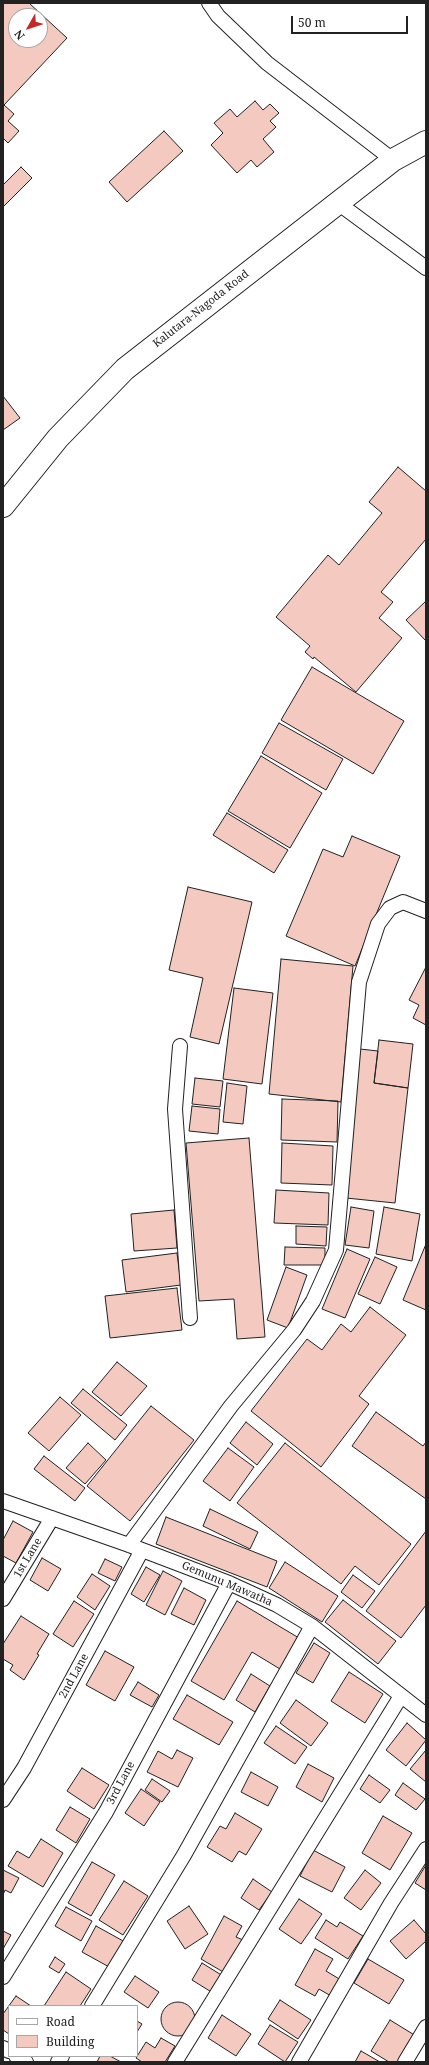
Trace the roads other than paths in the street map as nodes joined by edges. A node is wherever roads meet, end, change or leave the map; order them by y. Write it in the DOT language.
graph roads {
  1 [pos="209,3"];
  2 [pos="426,142"];
  3 [pos="393,160"];
  4 [pos="338,202"];
  5 [pos="426,268"];
  6 [pos="3,506"];
  7 [pos="426,911"];
  8 [pos="180,1046"];
  9 [pos="190,1318"];
  10 [pos="3,1501"];
  11 [pos="52,1518"];
  12 [pos="136,1547"];
  13 [pos="229,1583"];
  14 [pos="3,1599"];
  15 [pos="312,1626"];
  16 [pos="401,1696"];
  17 [pos="426,1715"];
  18 [pos="3,1800"];
  19 [pos="426,1849"];
  20 [pos="3,1977"];
  21 [pos="93,2005"];
  22 [pos="426,2027"];
  23 [pos="175,2062"];
  24 [pos="299,2062"];
  25 [pos="405,2062"];
  1 -- 3 [label="street"];
  2 -- 3 [label="main road, Kalutara-Nagoda Road"];
  3 -- 4 [label="main road, Kalutara-Nagoda Road"];
  4 -- 5 [label="street"];
  4 -- 6 [label="main road, Kalutara-Nagoda Road"];
  7 -- 12 [label="street, 2nd Lane"];
  8 -- 9 [label="street"];
  10 -- 11 [label="street, Gemunu Mawatha"];
  11 -- 12 [label="street, Gemunu Mawatha"];
  11 -- 14 [label="street, 1st Lane"];
  12 -- 13 [label="street, Gemunu Mawatha"];
  12 -- 18 [label="street, 2nd Lane"];
  13 -- 15 [label="street, Gemunu Mawatha"];
  13 -- 20 [label="street, 3rd Lane"];
  15 -- 16 [label="street, Gemunu Mawatha"];
  15 -- 21 [label="street"];
  16 -- 17 [label="street, Gemunu Mawatha"];
  16 -- 23 [label="street"];
  19 -- 24 [label="street"];
  22 -- 25 [label="street"];
}
